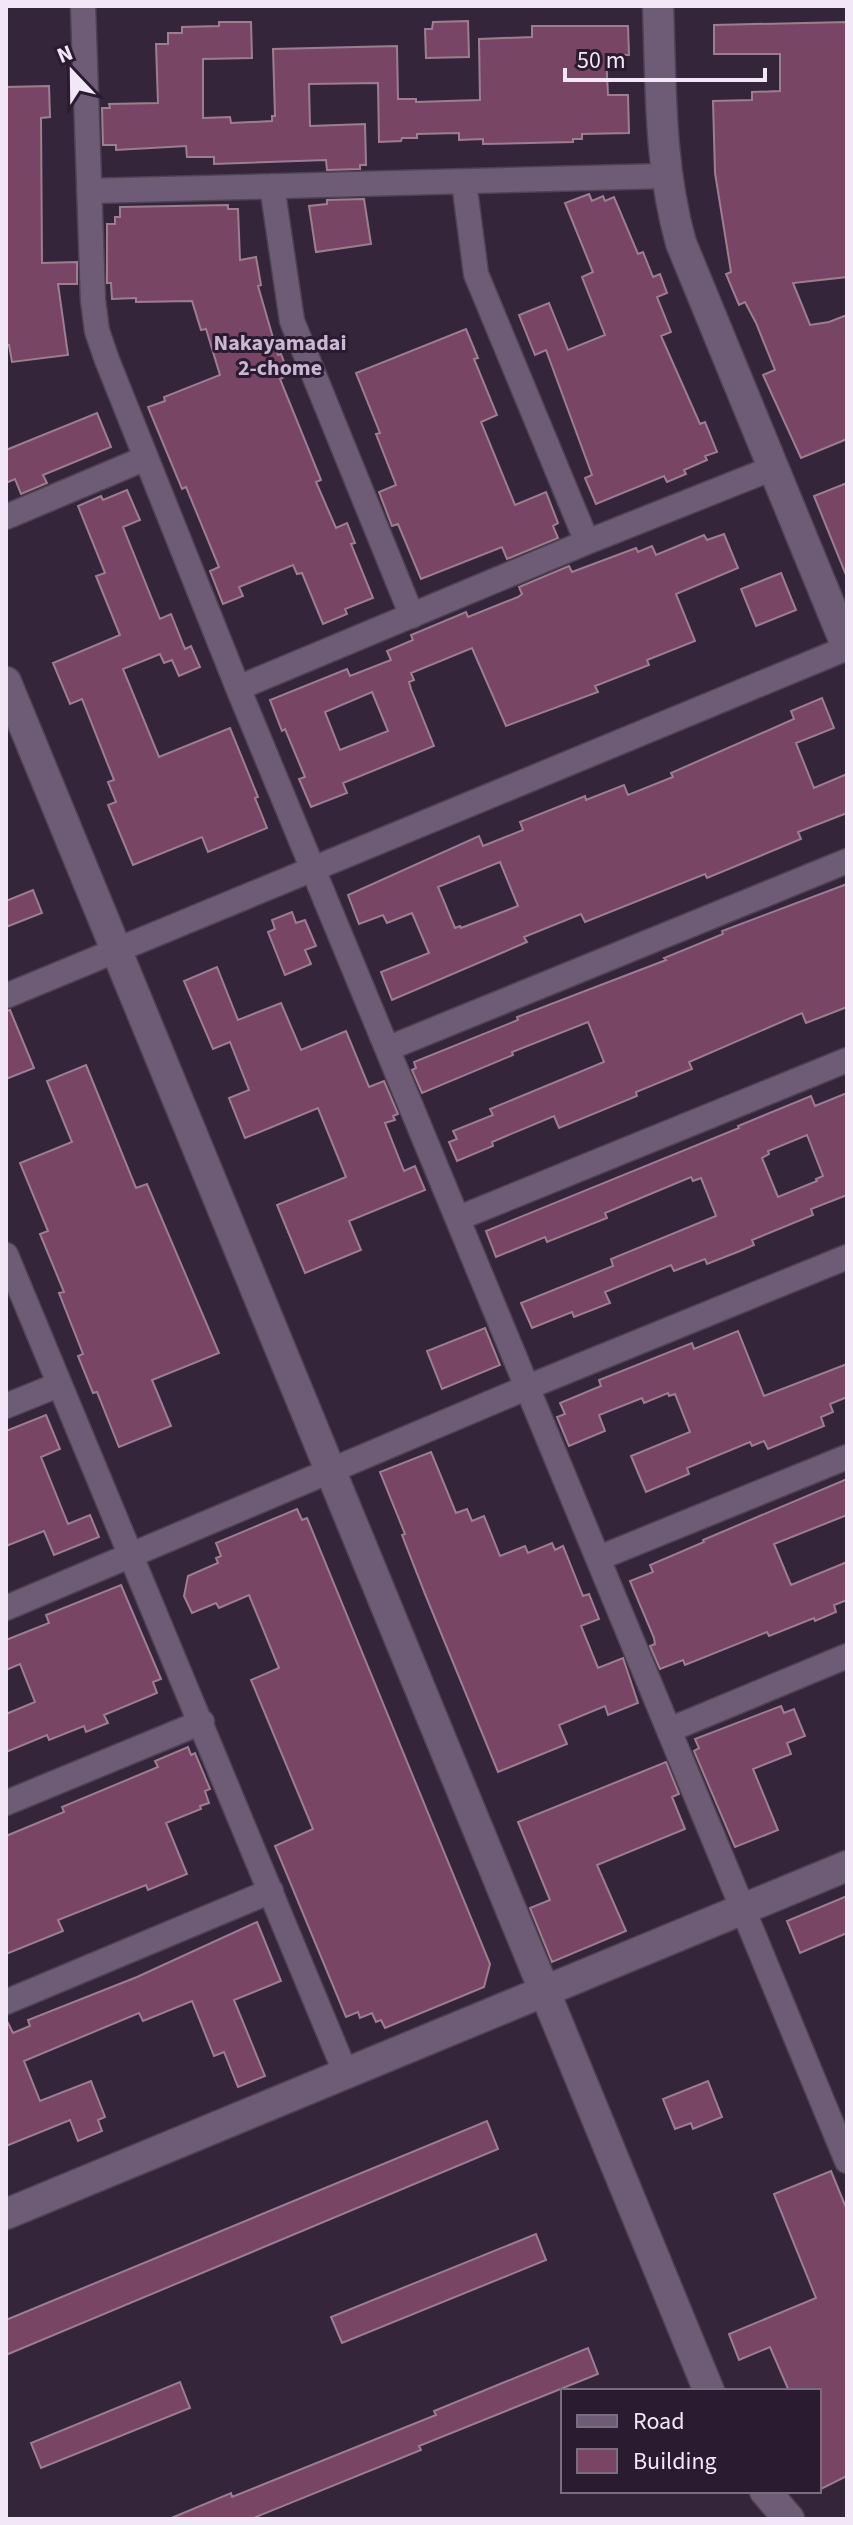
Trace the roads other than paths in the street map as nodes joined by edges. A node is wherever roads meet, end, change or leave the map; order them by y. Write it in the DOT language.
graph roads {
  1 [pos="83,6"];
  2 [pos="658,6"];
  3 [pos="665,176"];
  4 [pos="464,182"];
  5 [pos="272,186"];
  6 [pos="89,191"];
  7 [pos="146,458"];
  8 [pos="773,468"];
  9 [pos="6,517"];
  10 [pos="587,542"];
  11 [pos="412,616"];
  12 [pos="847,648"];
  13 [pos="6,682"];
  14 [pos="238,688"];
  15 [pos="847,861"];
  16 [pos="313,869"];
  17 [pos="116,951"];
  18 [pos="6,996"];
  19 [pos="389,1048"];
  20 [pos="847,1060"];
  21 [pos="459,1218"];
  22 [pos="6,1255"];
  23 [pos="847,1257"];
  24 [pos="58,1385"];
  25 [pos="528,1387"];
  26 [pos="6,1406"];
  27 [pos="847,1457"];
  28 [pos="329,1472"];
  29 [pos="131,1556"];
  30 [pos="599,1558"];
  31 [pos="6,1608"];
  32 [pos="847,1656"];
  33 [pos="202,1722"];
  34 [pos="669,1730"];
  35 [pos="6,1803"];
  36 [pos="847,1866"];
  37 [pos="271,1891"];
  38 [pos="744,1910"];
  39 [pos="546,1991"];
  40 [pos="6,2002"];
  41 [pos="346,2074"];
  42 [pos="847,2161"];
  43 [pos="6,2214"];
  44 [pos="708,2389"];
  45 [pos="767,2493"];
  46 [pos="789,2519"];
  1 -- 6 [label="street"];
  2 -- 3 [label="street"];
  3 -- 4 [label="street"];
  3 -- 8 [label="street"];
  4 -- 5 [label="street"];
  4 -- 10 [label="street"];
  5 -- 6 [label="street"];
  5 -- 11 [label="street"];
  6 -- 7 [label="street"];
  7 -- 9 [label="street"];
  7 -- 14 [label="street"];
  8 -- 10 [label="street"];
  8 -- 12 [label="street"];
  10 -- 11 [label="street"];
  11 -- 14 [label="street"];
  12 -- 16 [label="street"];
  13 -- 17 [label="street"];
  14 -- 16 [label="street"];
  15 -- 19 [label="street"];
  16 -- 17 [label="street"];
  16 -- 19 [label="street"];
  17 -- 18 [label="street"];
  17 -- 28 [label="street"];
  19 -- 21 [label="street"];
  20 -- 21 [label="street"];
  21 -- 25 [label="street"];
  22 -- 24 [label="street"];
  23 -- 25 [label="street"];
  24 -- 26 [label="street"];
  24 -- 29 [label="street"];
  25 -- 28 [label="street"];
  25 -- 30 [label="street"];
  27 -- 30 [label="street"];
  28 -- 29 [label="street"];
  28 -- 39 [label="street"];
  29 -- 31 [label="street"];
  29 -- 33 [label="street"];
  30 -- 34 [label="street"];
  32 -- 34 [label="street"];
  33 -- 35 [label="street"];
  33 -- 37 [label="street"];
  34 -- 38 [label="street"];
  36 -- 38 [label="street"];
  37 -- 40 [label="street"];
  37 -- 41 [label="street"];
  38 -- 39 [label="street"];
  38 -- 42 [label="street"];
  39 -- 41 [label="street"];
  39 -- 44 [label="street"];
  41 -- 43 [label="street"];
  45 -- 46 [label="street"];
}
